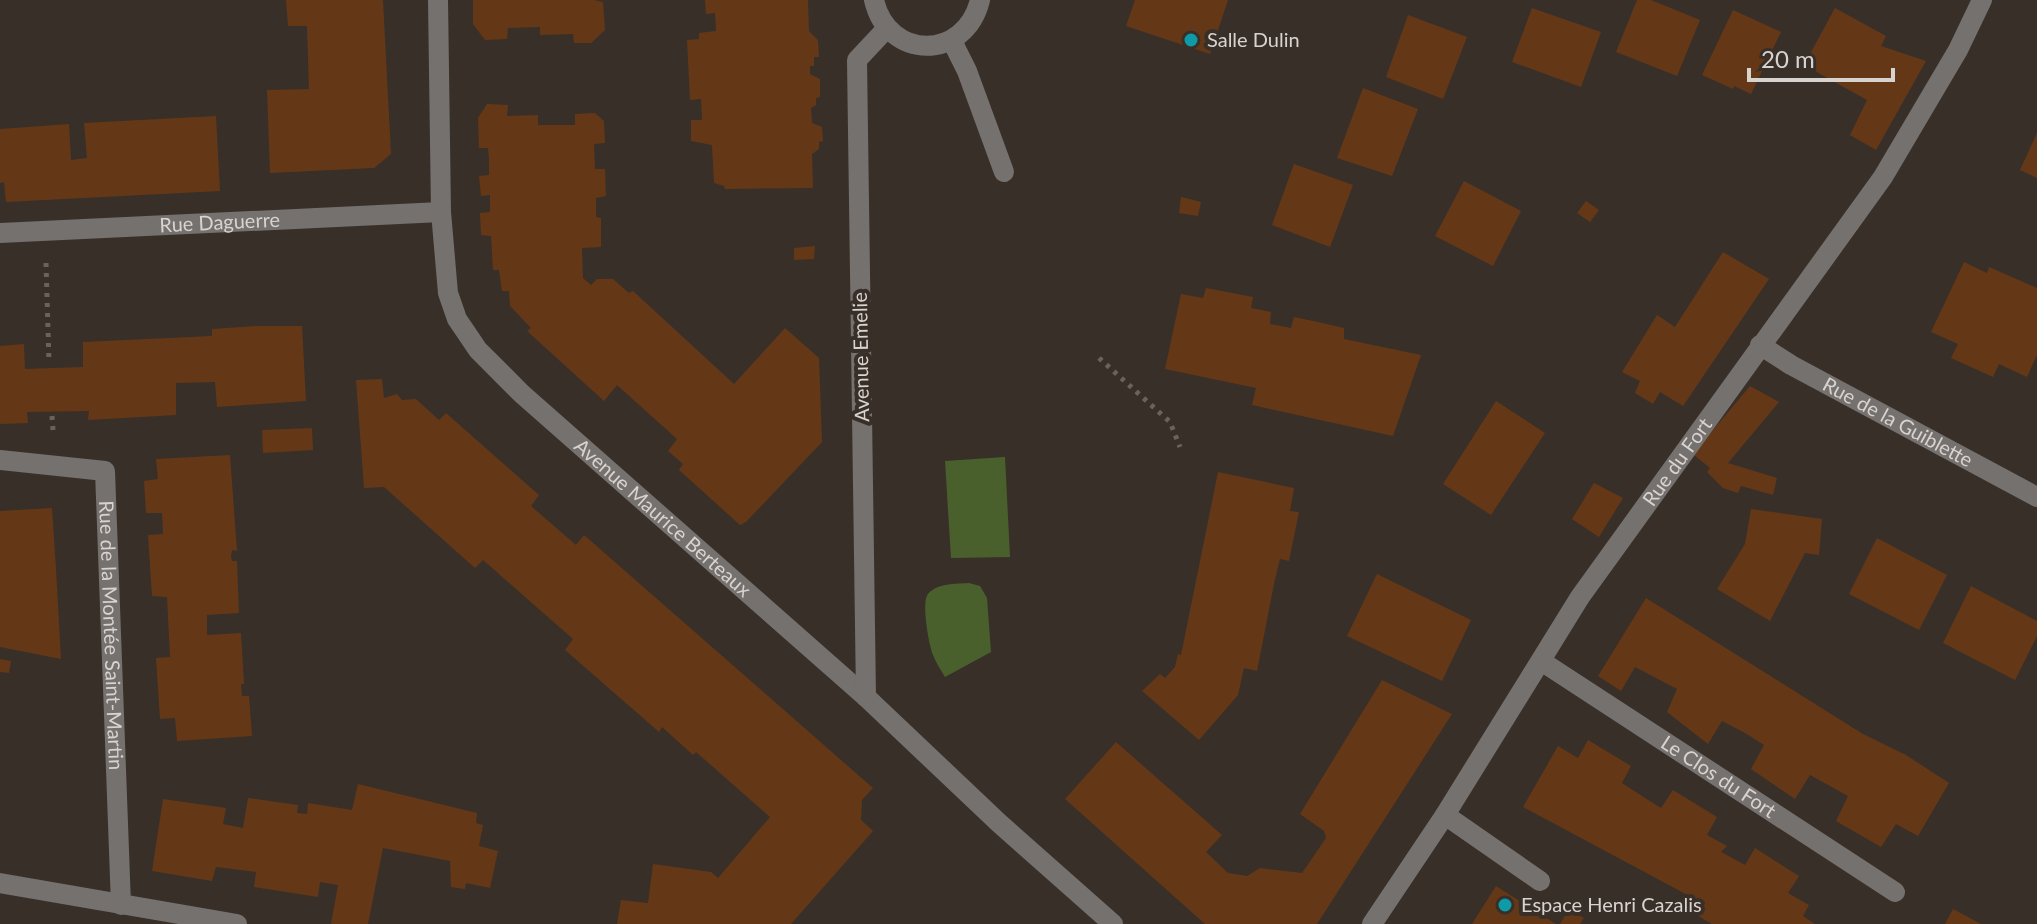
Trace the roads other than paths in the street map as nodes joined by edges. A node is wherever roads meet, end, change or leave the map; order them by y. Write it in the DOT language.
graph roads {
  1 [pos="438,0"];
  2 [pos="874,0"];
  3 [pos="980,0"];
  4 [pos="1982,0"];
  5 [pos="887,28"];
  6 [pos="952,41"];
  7 [pos="1004,172"];
  8 [pos="441,212"];
  9 [pos="0,233"];
  10 [pos="1760,345"];
  11 [pos="0,460"];
  12 [pos="2037,497"];
  13 [pos="1541,661"];
  14 [pos="866,697"];
  15 [pos="1445,815"];
  16 [pos="1540,881"];
  17 [pos="0,883"];
  18 [pos="1895,892"];
  19 [pos="121,905"];
  20 [pos="1090,917"];
  21 [pos="237,924"];
  22 [pos="1113,924"];
  23 [pos="1372,924"];
  1 -- 8 [label="street, Avenue Maurice Berteaux"];
  2 -- 5 [label="street"];
  3 -- 6 [label="street"];
  4 -- 10 [label="street, Rue du Fort"];
  5 -- 6 [label="street"];
  5 -- 14 [label="street, Avenue Emelie"];
  6 -- 7 [label="street"];
  8 -- 9 [label="street, Rue Daguerre"];
  8 -- 14 [label="street, Avenue Maurice Berteaux"];
  10 -- 12 [label="street, Rue de la Guiblette"];
  10 -- 13 [label="street, Rue du Fort"];
  11 -- 19 [label="street, Rue de la Montée Saint-Martin"];
  13 -- 15 [label="street, Rue du Fort"];
  13 -- 18 [label="street, Le Clos du Fort"];
  14 -- 20 [label="street, Avenue Maurice Berteaux"];
  15 -- 16 [label="street"];
  15 -- 23 [label="street, Rue du Fort"];
  17 -- 19 [label="street"];
  19 -- 21 [label="street"];
  20 -- 22 [label="street, Avenue Maurice Berteaux"];
}
